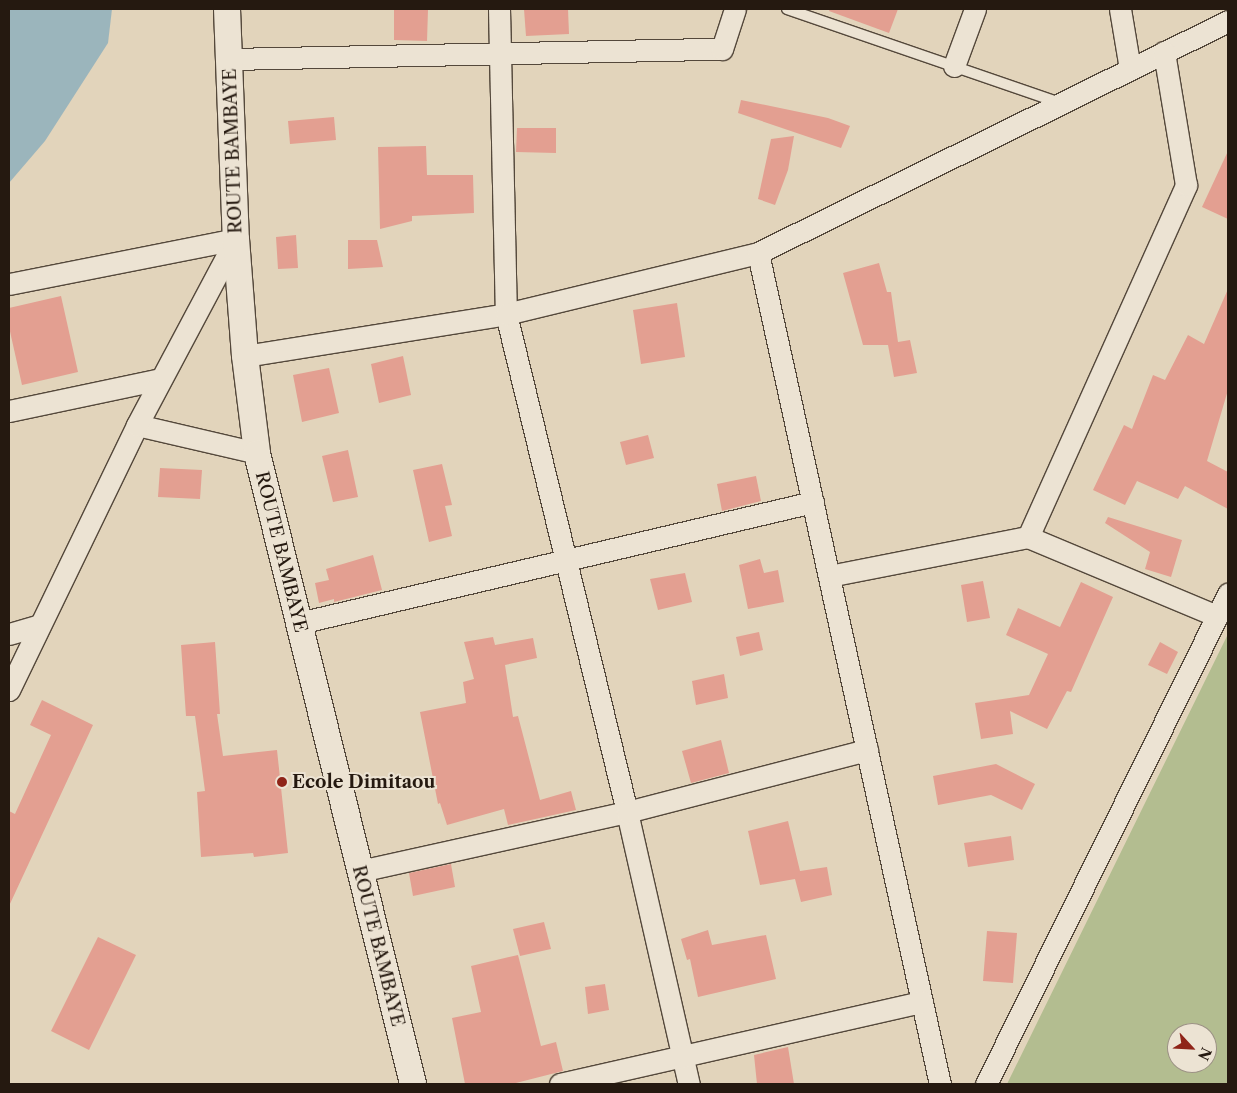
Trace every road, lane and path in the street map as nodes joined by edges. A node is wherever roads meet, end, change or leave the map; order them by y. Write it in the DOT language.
graph roads {
  1 [pos="227,9"];
  2 [pos="499,9"];
  3 [pos="735,9"];
  4 [pos="787,9"];
  5 [pos="975,9"];
  6 [pos="1120,9"];
  7 [pos="1228,21"];
  8 [pos="501,52"];
  9 [pos="1164,52"];
  10 [pos="230,59"];
  11 [pos="954,66"];
  12 [pos="1130,69"];
  13 [pos="1060,104"];
  14 [pos="236,239"];
  15 [pos="758,252"];
  16 [pos="9,284"];
  17 [pos="506,314"];
  18 [pos="245,356"];
  19 [pos="161,379"];
  20 [pos="9,411"];
  21 [pos="137,425"];
  22 [pos="257,453"];
  23 [pos="813,502"];
  24 [pos="1028,537"];
  25 [pos="565,561"];
  26 [pos="829,576"];
  27 [pos="1228,594"];
  28 [pos="1217,616"];
  29 [pos="299,623"];
  30 [pos="40,626"];
  31 [pos="9,634"];
  32 [pos="9,690"];
  33 [pos="867,750"];
  34 [pos="627,812"];
  35 [pos="360,872"];
  36 [pos="922,1002"];
  37 [pos="684,1057"];
  38 [pos="413,1084"];
  39 [pos="560,1084"];
  40 [pos="689,1084"];
  41 [pos="940,1084"];
  42 [pos="986,1084"];
  1 -- 10 [label="street, ROUTE BAMBAYE"];
  2 -- 8 [label="street"];
  3 -- 8 [label="street"];
  4 -- 11 [label="lane"];
  5 -- 11 [label="street"];
  6 -- 12 [label="street"];
  7 -- 9 [label="street"];
  8 -- 10 [label="street"];
  8 -- 17 [label="street"];
  9 -- 12 [label="street"];
  9 -- 24 [label="street"];
  10 -- 14 [label="street, ROUTE BAMBAYE"];
  11 -- 13 [label="lane"];
  12 -- 13 [label="street"];
  13 -- 15 [label="street"];
  14 -- 16 [label="street"];
  14 -- 18 [label="street, ROUTE BAMBAYE"];
  14 -- 19 [label="street"];
  15 -- 17 [label="street"];
  15 -- 23 [label="street"];
  17 -- 18 [label="street"];
  17 -- 25 [label="street"];
  18 -- 22 [label="street, ROUTE BAMBAYE"];
  19 -- 20 [label="street"];
  19 -- 21 [label="street"];
  21 -- 22 [label="street"];
  21 -- 30 [label="street"];
  22 -- 29 [label="street, ROUTE BAMBAYE"];
  23 -- 25 [label="street"];
  23 -- 26 [label="street"];
  24 -- 26 [label="street"];
  24 -- 28 [label="street"];
  25 -- 29 [label="street"];
  25 -- 34 [label="street"];
  26 -- 33 [label="street"];
  27 -- 28 [label="street"];
  28 -- 42 [label="street"];
  29 -- 35 [label="street, ROUTE BAMBAYE"];
  30 -- 31 [label="street"];
  30 -- 32 [label="street"];
  33 -- 34 [label="street"];
  33 -- 36 [label="street"];
  34 -- 35 [label="street"];
  34 -- 37 [label="street"];
  35 -- 38 [label="street, ROUTE BAMBAYE"];
  36 -- 37 [label="street"];
  36 -- 41 [label="street"];
  37 -- 39 [label="street"];
  37 -- 40 [label="street"];
}
